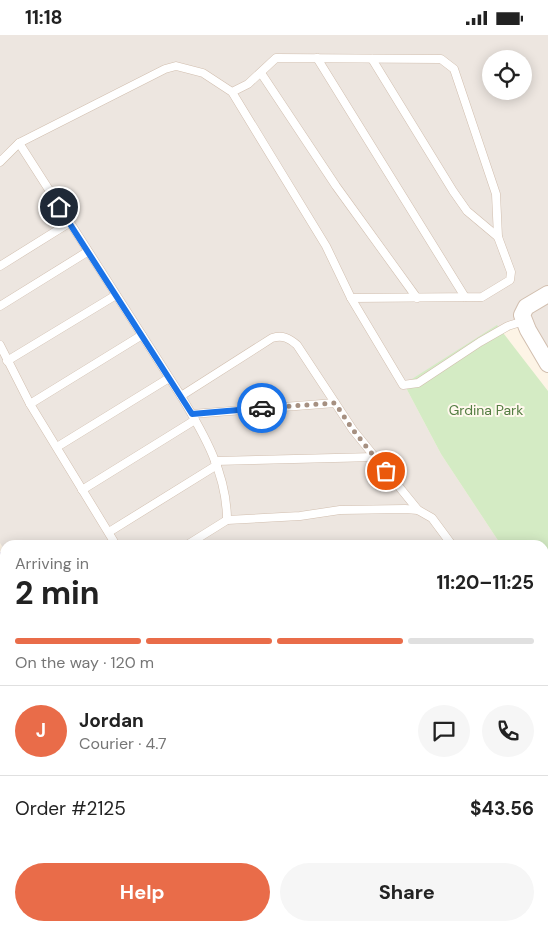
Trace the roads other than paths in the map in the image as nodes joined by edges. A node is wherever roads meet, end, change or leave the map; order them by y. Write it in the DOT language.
graph roads {
  1 [pos="317,58"];
  2 [pos="372,59"];
  3 [pos="261,73"];
  4 [pos="232,92"];
  5 [pos="19,143"];
  6 [pos="0,162"];
  7 [pos="69,223"];
  8 [pos="498,237"];
  9 [pos="87,252"];
  10 [pos="0,265"];
  11 [pos="548,294"];
  12 [pos="116,295"];
  13 [pos="465,297"];
  14 [pos="351,298"];
  15 [pos="417,298"];
  16 [pos="0,306"];
  17 [pos="525,314"];
  18 [pos="142,335"];
  19 [pos="0,345"];
  20 [pos="7,361"];
  21 [pos="548,364"];
  22 [pos="169,378"];
  23 [pos="181,396"];
  24 [pos="335,403"];
  25 [pos="30,404"];
  26 [pos="194,417"];
  27 [pos="57,447"];
  28 [pos="375,457"];
  29 [pos="216,463"];
  30 [pos="82,489"];
  31 [pos="418,510"];
  32 [pos="227,519"];
  33 [pos="109,532"];
  34 [pos="113,540"];
  35 [pos="195,540"];
  36 [pos="448,540"];
  1 -- 2 [label="lane"];
  1 -- 3 [label="lane"];
  1 -- 13 [label="lane"];
  2 -- 8 [label="lane"];
  2 -- 8 [label="lane"];
  3 -- 4 [label="lane"];
  3 -- 15 [label="lane"];
  4 -- 5 [label="lane"];
  4 -- 14 [label="lane"];
  5 -- 6 [label="lane"];
  5 -- 7 [label="lane"];
  7 -- 9 [label="lane"];
  7 -- 10 [label="lane"];
  8 -- 13 [label="lane"];
  9 -- 12 [label="lane"];
  9 -- 16 [label="lane"];
  11 -- 17 [label="street"];
  12 -- 18 [label="lane"];
  12 -- 20 [label="lane"];
  13 -- 15 [label="lane"];
  14 -- 15 [label="lane"];
  14 -- 17 [label="lane"];
  17 -- 21 [label="street"];
  18 -- 22 [label="lane"];
  18 -- 25 [label="lane"];
  19 -- 20 [label="lane"];
  20 -- 25 [label="lane"];
  22 -- 23 [label="lane"];
  22 -- 27 [label="lane"];
  23 -- 24 [label="lane"];
  23 -- 26 [label="lane"];
  24 -- 26 [label="lane"];
  24 -- 28 [label="lane"];
  25 -- 27 [label="lane"];
  26 -- 29 [label="lane"];
  26 -- 30 [label="lane"];
  27 -- 30 [label="lane"];
  28 -- 29 [label="lane"];
  28 -- 31 [label="lane"];
  29 -- 32 [label="lane"];
  29 -- 33 [label="lane"];
  30 -- 33 [label="lane"];
  31 -- 32 [label="lane"];
  31 -- 36 [label="lane"];
  32 -- 35 [label="lane"];
  33 -- 34 [label="lane"];
}
